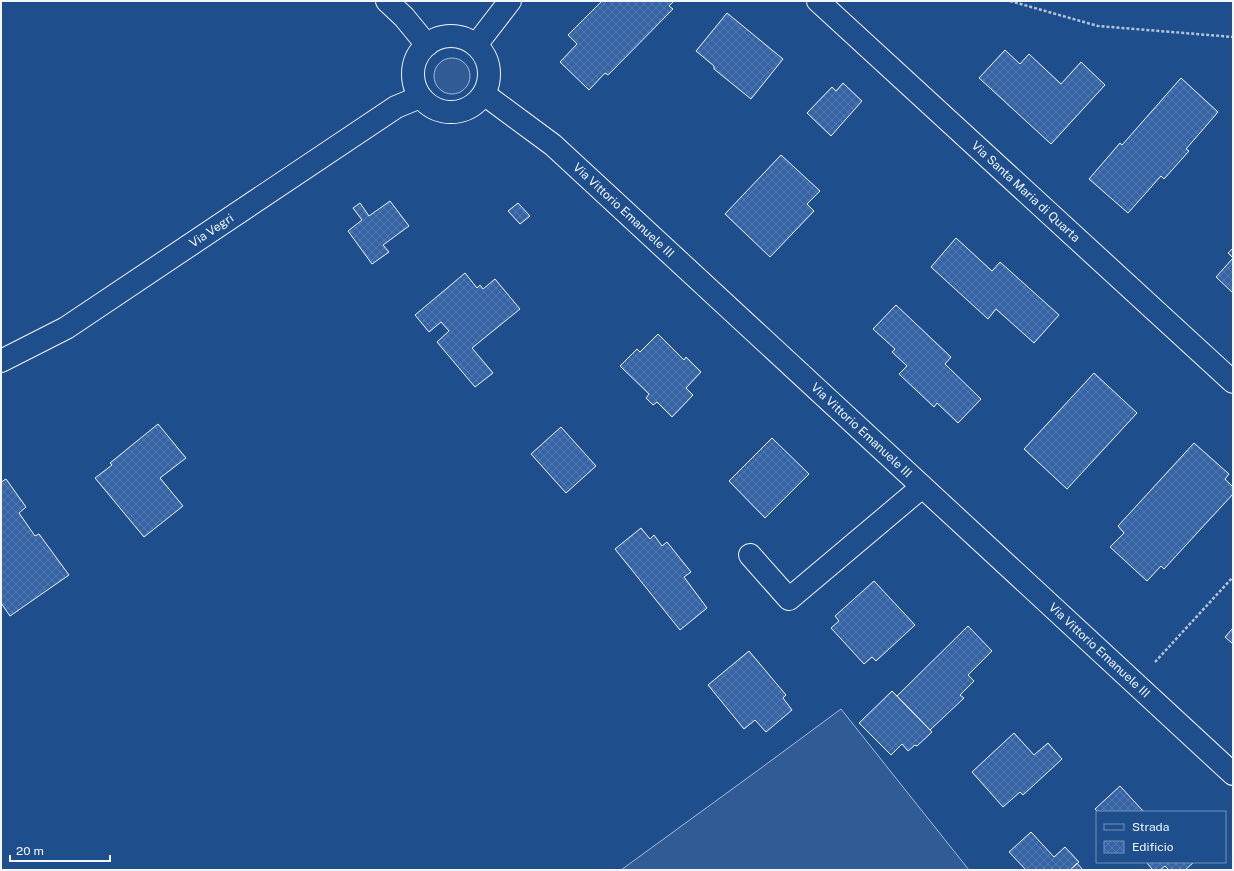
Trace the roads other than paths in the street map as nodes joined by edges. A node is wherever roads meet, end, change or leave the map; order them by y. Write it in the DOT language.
graph roads {
  1 [pos="387,1"];
  2 [pos="510,1"];
  3 [pos="818,1"];
  4 [pos="427,45"];
  5 [pos="476,45"];
  6 [pos="484,94"];
  7 [pos="420,97"];
  8 [pos="1,361"];
  9 [pos="1233,382"];
  10 [pos="922,487"];
  11 [pos="750,555"];
  12 [pos="1233,774"];
  1 -- 4 [label="street"];
  2 -- 5 [label="street"];
  3 -- 9 [label="street, Via Santa Maria di Quarta"];
  4 -- 5 [label="street"];
  4 -- 7 [label="street"];
  5 -- 6 [label="street"];
  6 -- 7 [label="street"];
  6 -- 10 [label="street, Via Vittorio Emanuele III"];
  7 -- 8 [label="street, Via Vegri"];
  10 -- 11 [label="street"];
  10 -- 12 [label="street, Via Vittorio Emanuele III"];
}
